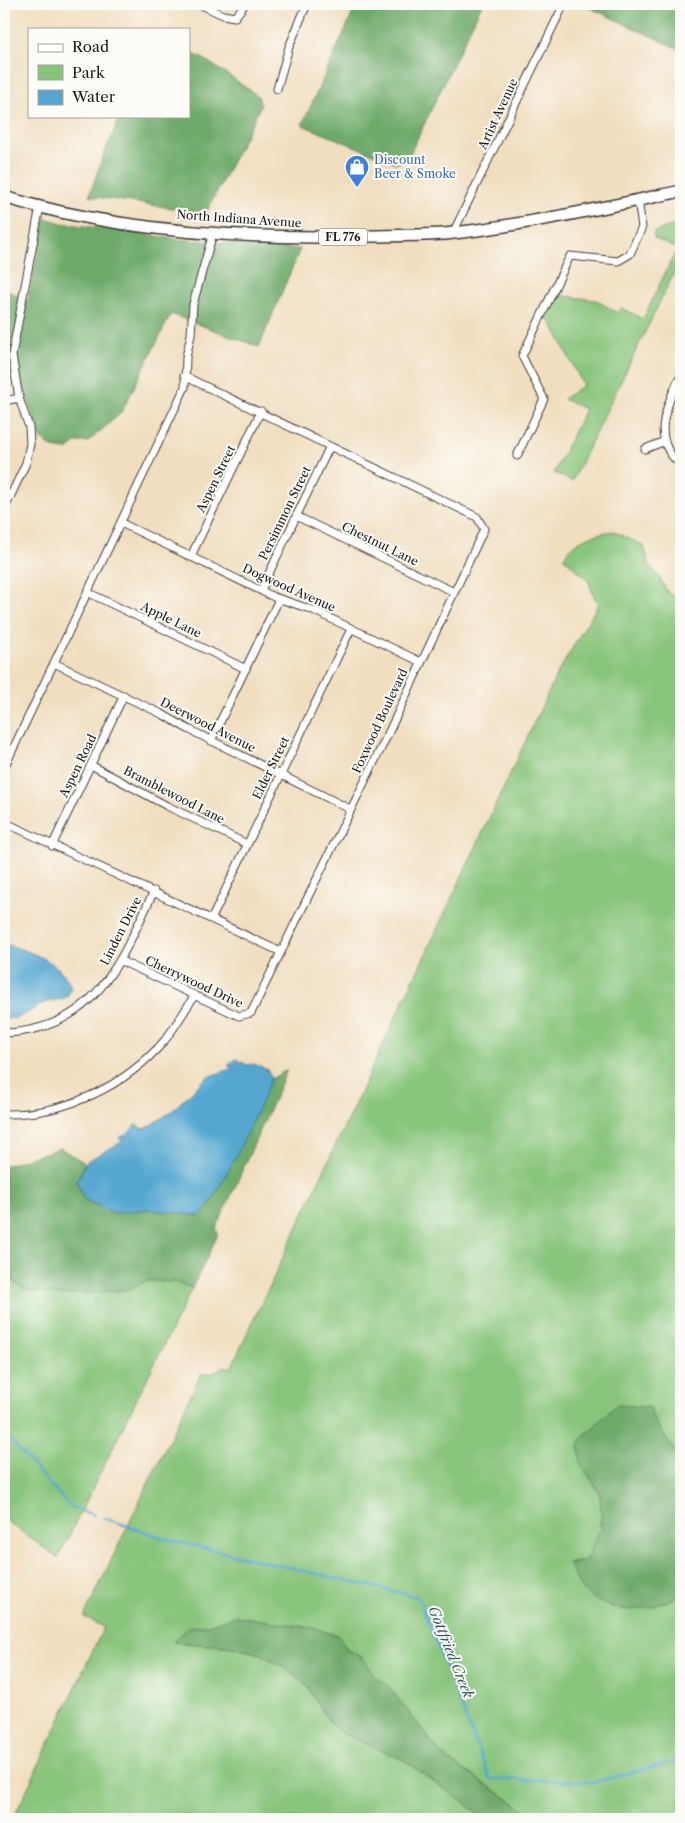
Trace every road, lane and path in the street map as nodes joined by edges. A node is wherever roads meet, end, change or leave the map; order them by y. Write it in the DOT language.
graph roads {
  1 [pos="199,4"];
  2 [pos="244,4"];
  3 [pos="307,4"];
  4 [pos="564,4"];
  5 [pos="277,89"];
  6 [pos="681,191"];
  7 [pos="4,197"];
  8 [pos="638,200"];
  9 [pos="40,206"];
  10 [pos="213,233"];
  11 [pos="453,234"];
  12 [pos="681,375"];
  13 [pos="184,376"];
  14 [pos="19,398"];
  15 [pos="4,402"];
  16 [pos="261,411"];
  17 [pos="665,441"];
  18 [pos="330,446"];
  19 [pos="645,449"];
  20 [pos="516,456"];
  21 [pos="681,464"];
  22 [pos="4,510"];
  23 [pos="296,516"];
  24 [pos="122,523"];
  25 [pos="191,556"];
  26 [pos="261,590"];
  27 [pos="87,592"];
  28 [pos="454,592"];
  29 [pos="280,598"];
  30 [pos="351,629"];
  31 [pos="421,662"];
  32 [pos="54,663"];
  33 [pos="246,669"];
  34 [pos="124,695"];
  35 [pos="211,741"];
  36 [pos="91,766"];
  37 [pos="4,768"];
  38 [pos="281,775"];
  39 [pos="350,809"];
  40 [pos="4,822"];
  41 [pos="247,844"];
  42 [pos="52,846"];
  43 [pos="154,891"];
  44 [pos="212,918"];
  45 [pos="281,952"];
  46 [pos="121,961"];
  47 [pos="195,995"];
  48 [pos="4,1032"];
  49 [pos="4,1114"];
  1 -- 2 [label="street"];
  3 -- 5 [label="street"];
  4 -- 11 [label="street, Artist Avenue"];
  6 -- 8 [label="main road, North Indiana Avenue / FL 776"];
  7 -- 9 [label="main road, North Indiana Avenue / FL 776"];
  8 -- 11 [label="main road, North Indiana Avenue / FL 776"];
  8 -- 20 [label="street"];
  9 -- 10 [label="main road, North Indiana Avenue / FL 776"];
  9 -- 14 [label="street"];
  10 -- 11 [label="main road, North Indiana Avenue / FL 776"];
  10 -- 13 [label="street"];
  12 -- 17 [label="street"];
  13 -- 16 [label="street, Foxwood Boulevard"];
  13 -- 24 [label="street"];
  14 -- 15 [label="street"];
  14 -- 22 [label="street"];
  16 -- 18 [label="street, Foxwood Boulevard"];
  16 -- 25 [label="street, Aspen Street"];
  17 -- 19 [label="street"];
  17 -- 21 [label="street"];
  18 -- 23 [label="street, Persimmon Street"];
  18 -- 28 [label="street, Foxwood Boulevard"];
  23 -- 26 [label="street, Persimmon Street"];
  23 -- 28 [label="street, Chestnut Lane"];
  24 -- 25 [label="street, Dogwood Avenue"];
  24 -- 27 [label="street"];
  25 -- 26 [label="street, Dogwood Avenue"];
  26 -- 29 [label="street, Dogwood Avenue"];
  27 -- 32 [label="street"];
  27 -- 33 [label="street, Apple Lane"];
  28 -- 31 [label="street, Foxwood Boulevard"];
  29 -- 30 [label="street, Dogwood Avenue"];
  29 -- 33 [label="street"];
  30 -- 31 [label="street, Dogwood Avenue"];
  30 -- 38 [label="street, Elder Street"];
  31 -- 39 [label="street, Foxwood Boulevard"];
  32 -- 34 [label="street, Deerwood Avenue"];
  32 -- 37 [label="street"];
  33 -- 35 [label="street"];
  34 -- 35 [label="street, Deerwood Avenue"];
  34 -- 36 [label="street, Aspen Road"];
  35 -- 38 [label="street, Deerwood Avenue"];
  36 -- 41 [label="street, Bramblewood Lane"];
  36 -- 42 [label="street, Aspen Road"];
  38 -- 39 [label="street, Deerwood Avenue"];
  38 -- 41 [label="street, Elder Street"];
  39 -- 45 [label="street, Foxwood Boulevard"];
  40 -- 42 [label="street"];
  41 -- 44 [label="street, Elder Street"];
  42 -- 43 [label="street"];
  43 -- 44 [label="street"];
  43 -- 46 [label="street, Linden Drive"];
  44 -- 45 [label="street"];
  45 -- 47 [label="street, Cherrywood Drive"];
  46 -- 47 [label="street, Cherrywood Drive"];
  46 -- 48 [label="street, Linden Drive"];
  47 -- 49 [label="street"];
}
